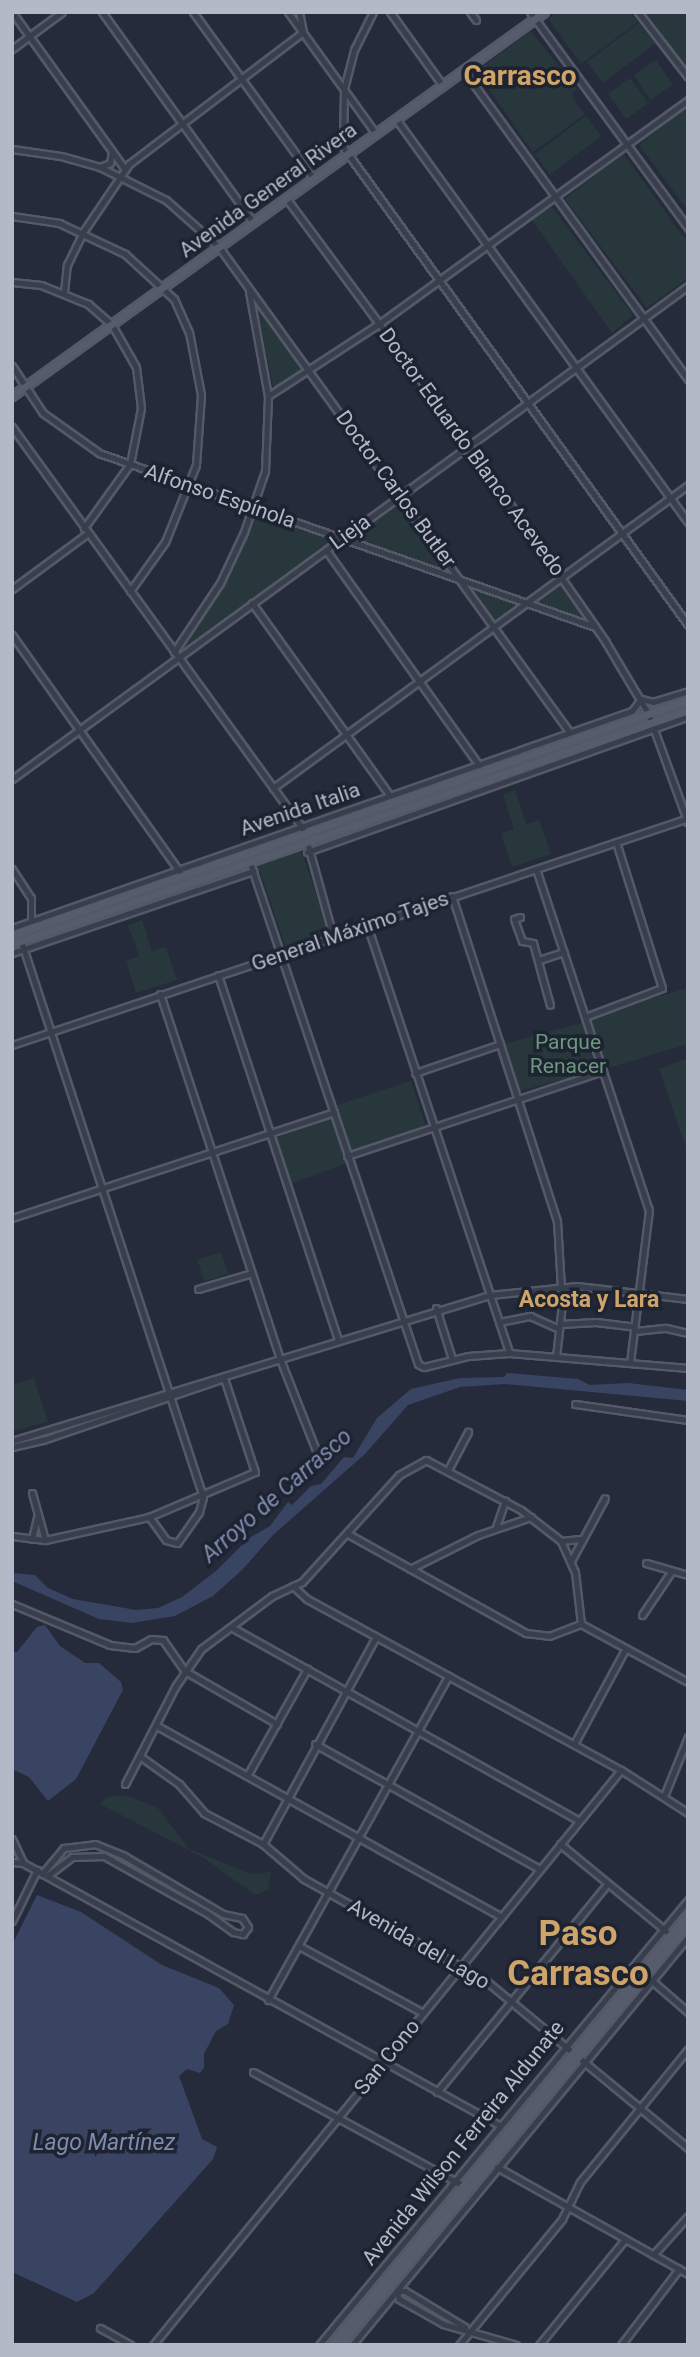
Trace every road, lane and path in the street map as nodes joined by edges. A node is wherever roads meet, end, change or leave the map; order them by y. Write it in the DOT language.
graph roads {
  1 [pos="12,12"];
  2 [pos="62,12"];
  3 [pos="102,12"];
  4 [pos="193,12"];
  5 [pos="288,12"];
  6 [pos="299,12"];
  7 [pos="373,12"];
  8 [pos="390,12"];
  9 [pos="470,12"];
  10 [pos="544,12"];
  11 [pos="638,12"];
  12 [pos="533,16"];
  13 [pos="477,20"];
  14 [pos="303,32"];
  15 [pos="29,36"];
  16 [pos="12,48"];
  17 [pos="464,71"];
  18 [pos="688,77"];
  19 [pos="241,78"];
  20 [pos="443,86"];
  21 [pos="344,89"];
  22 [pos="688,100"];
  23 [pos="396,119"];
  24 [pos="181,122"];
  25 [pos="376,134"];
  26 [pos="627,144"];
  27 [pos="12,149"];
  28 [pos="112,151"];
  29 [pos="348,154"];
  30 [pos="100,167"];
  31 [pos="123,172"];
  32 [pos="313,178"];
  33 [pos="555,197"];
  34 [pos="286,198"];
  35 [pos="12,216"];
  36 [pos="253,222"];
  37 [pos="688,228"];
  38 [pos="83,232"];
  39 [pos="487,244"];
  40 [pos="219,247"];
  41 [pos="439,279"];
  42 [pos="12,282"];
  43 [pos="688,286"];
  44 [pos="164,287"];
  45 [pos="249,288"];
  46 [pos="64,292"];
  47 [pos="644,317"];
  48 [pos="380,323"];
  49 [pos="112,324"];
  50 [pos="12,366"];
  51 [pos="576,368"];
  52 [pos="310,372"];
  53 [pos="688,379"];
  54 [pos="24,388"];
  55 [pos="12,396"];
  56 [pos="268,396"];
  57 [pos="527,403"];
  58 [pos="12,427"];
  59 [pos="469,446"];
  60 [pos="130,464"];
  61 [pos="190,484"];
  62 [pos="688,485"];
  63 [pos="399,496"];
  64 [pos="671,498"];
  65 [pos="254,507"];
  66 [pos="688,522"];
  67 [pos="86,530"];
  68 [pos="622,534"];
  69 [pos="341,539"];
  70 [pos="326,550"];
  71 [pos="562,577"];
  72 [pos="464,582"];
  73 [pos="12,589"];
  74 [pos="130,592"];
  75 [pos="252,603"];
  76 [pos="525,604"];
  77 [pos="688,625"];
  78 [pos="495,626"];
  79 [pos="595,627"];
  80 [pos="12,635"];
  81 [pos="174,652"];
  82 [pos="179,658"];
  83 [pos="420,681"];
  84 [pos="688,691"];
  85 [pos="641,699"];
  86 [pos="685,701"];
  87 [pos="687,712"];
  88 [pos="644,715"];
  89 [pos="614,721"];
  90 [pos="652,722"];
  91 [pos="600,726"];
  92 [pos="80,729"];
  93 [pos="655,731"];
  94 [pos="570,733"];
  95 [pos="347,734"];
  96 [pos="620,737"];
  97 [pos="479,765"];
  98 [pos="509,776"];
  99 [pos="12,779"];
  100 [pos="273,788"];
  101 [pos="390,796"];
  102 [pos="687,820"];
  103 [pos="303,830"];
  104 [pos="289,839"];
  105 [pos="616,842"];
  106 [pos="307,843"];
  107 [pos="292,848"];
  108 [pos="307,852"];
  109 [pos="251,867"];
  110 [pos="12,869"];
  111 [pos="536,869"];
  112 [pos="180,873"];
  113 [pos="452,896"];
  114 [pos="520,917"];
  115 [pos="31,921"];
  116 [pos="367,925"];
  117 [pos="12,928"];
  118 [pos="12,935"];
  119 [pos="333,936"];
  120 [pos="19,945"];
  121 [pos="564,952"];
  122 [pos="12,953"];
  123 [pos="280,954"];
  124 [pos="539,960"];
  125 [pos="218,975"];
  126 [pos="160,994"];
  127 [pos="550,1005"];
  128 [pos="585,1017"];
  129 [pos="49,1032"];
  130 [pos="500,1044"];
  131 [pos="12,1045"];
  132 [pos="603,1071"];
  133 [pos="415,1073"];
  134 [pos="518,1099"];
  135 [pos="334,1112"];
  136 [pos="434,1128"];
  137 [pos="270,1136"];
  138 [pos="212,1155"];
  139 [pos="347,1156"];
  140 [pos="102,1191"];
  141 [pos="12,1218"];
  142 [pos="251,1273"];
  143 [pos="562,1287"];
  144 [pos="198,1289"];
  145 [pos="639,1292"];
  146 [pos="491,1295"];
  147 [pos="688,1299"];
  148 [pos="436,1308"];
  149 [pos="402,1318"];
  150 [pos="499,1322"];
  151 [pos="560,1326"];
  152 [pos="635,1329"];
  153 [pos="688,1333"];
  154 [pos="338,1339"];
  155 [pos="509,1353"];
  156 [pos="556,1357"];
  157 [pos="280,1359"];
  158 [pos="452,1359"];
  159 [pos="630,1363"];
  160 [pos="688,1368"];
  161 [pos="224,1378"];
  162 [pos="170,1395"];
  163 [pos="575,1404"];
  164 [pos="112,1415"];
  165 [pos="688,1420"];
  166 [pos="468,1432"];
  167 [pos="12,1440"];
  168 [pos="12,1447"];
  169 [pos="319,1458"];
  170 [pos="449,1468"];
  171 [pos="32,1493"];
  172 [pos="203,1497"];
  173 [pos="605,1498"];
  174 [pos="505,1501"];
  175 [pos="37,1516"];
  176 [pos="149,1517"];
  177 [pos="531,1517"];
  178 [pos="496,1527"];
  179 [pos="348,1534"];
  180 [pos="12,1536"];
  181 [pos="32,1539"];
  182 [pos="580,1539"];
  183 [pos="45,1540"];
  184 [pos="561,1541"];
  185 [pos="572,1559"];
  186 [pos="646,1563"];
  187 [pos="411,1569"];
  188 [pos="671,1572"];
  189 [pos="688,1575"];
  190 [pos="293,1586"];
  191 [pos="12,1604"];
  192 [pos="642,1615"];
  193 [pos="581,1624"];
  194 [pos="230,1627"];
  195 [pos="376,1637"];
  196 [pos="626,1648"];
  197 [pos="307,1670"];
  198 [pos="185,1671"];
  199 [pos="448,1676"];
  200 [pos="688,1682"];
  201 [pos="344,1690"];
  202 [pos="277,1724"];
  203 [pos="157,1726"];
  204 [pos="418,1730"];
  205 [pos="688,1737"];
  206 [pos="316,1744"];
  207 [pos="574,1744"];
  208 [pos="141,1757"];
  209 [pos="621,1770"];
  210 [pos="247,1776"];
  211 [pos="125,1784"];
  212 [pos="388,1784"];
  213 [pos="664,1796"];
  214 [pos="287,1798"];
  215 [pos="688,1813"];
  216 [pos="579,1821"];
  217 [pos="358,1838"];
  218 [pos="12,1839"];
  219 [pos="263,1844"];
  220 [pos="560,1844"];
  221 [pos="124,1856"];
  222 [pos="12,1861"];
  223 [pos="121,1862"];
  224 [pos="23,1863"];
  225 [pos="540,1869"];
  226 [pos="42,1873"];
  227 [pos="607,1884"];
  228 [pos="329,1892"];
  229 [pos="182,1893"];
  230 [pos="178,1900"];
  231 [pos="688,1900"];
  232 [pos="688,1914"];
  233 [pos="501,1917"];
  234 [pos="12,1921"];
  235 [pos="688,1924"];
  236 [pos="667,1932"];
  237 [pos="688,1937"];
  238 [pos="299,1946"];
  239 [pos="462,1964"];
  240 [pos="651,1980"];
  241 [pos="268,2000"];
  242 [pos="512,2000"];
  243 [pos="688,2012"];
  244 [pos="423,2013"];
  245 [pos="566,2044"];
  246 [pos="688,2049"];
  247 [pos="578,2056"];
  248 [pos="382,2063"];
  249 [pos="253,2072"];
  250 [pos="437,2092"];
  251 [pos="638,2108"];
  252 [pos="338,2117"];
  253 [pos="499,2126"];
  254 [pos="688,2148"];
  255 [pos="497,2167"];
  256 [pos="455,2180"];
  257 [pos="462,2185"];
  258 [pos="568,2208"];
  259 [pos="688,2216"];
  260 [pos="625,2239"];
  261 [pos="653,2255"];
  262 [pos="679,2269"];
  263 [pos="688,2274"];
  264 [pos="375,2278"];
  265 [pos="386,2284"];
  266 [pos="397,2291"];
  267 [pos="100,2328"];
  268 [pos="470,2331"];
  269 [pos="131,2345"];
  270 [pos="153,2345"];
  271 [pos="319,2345"];
  272 [pos="331,2345"];
  273 [pos="340,2345"];
  274 [pos="352,2345"];
  275 [pos="459,2345"];
  276 [pos="516,2345"];
  277 [pos="539,2345"];
  278 [pos="621,2345"];
  1 -- 15 [label="street"];
  2 -- 15 [label="street"];
  3 -- 24 [label="street"];
  4 -- 19 [label="street"];
  5 -- 14 [label="street"];
  6 -- 14 [label="street"];
  7 -- 21 [label="street"];
  8 -- 20 [label="street"];
  9 -- 13 [label="street"];
  10 -- 12 [label="main road, Avenida General Rivera"];
  11 -- 18 [label="street"];
  12 -- 17 [label="main road, Avenida General Rivera"];
  12 -- 26 [label="street"];
  14 -- 19 [label="street"];
  14 -- 21 [label="street"];
  15 -- 16 [label="street"];
  15 -- 28 [label="street"];
  17 -- 20 [label="main road, Avenida General Rivera"];
  17 -- 33 [label="street"];
  19 -- 24 [label="street"];
  19 -- 32 [label="street"];
  20 -- 23 [label="main road, Avenida General Rivera"];
  21 -- 25 [label="street"];
  21 -- 29 [label="street"];
  22 -- 26 [label="street"];
  23 -- 25 [label="main road, Avenida General Rivera"];
  23 -- 39 [label="street"];
  24 -- 31 [label="street"];
  24 -- 36 [label="street"];
  25 -- 29 [label="main road, Avenida General Rivera"];
  26 -- 33 [label="street"];
  26 -- 37 [label="street"];
  27 -- 30 [label="street"];
  28 -- 30 [label="street"];
  28 -- 31 [label="street"];
  29 -- 32 [label="main road, Avenida General Rivera"];
  29 -- 41 [label="street"];
  30 -- 31 [label="street"];
  31 -- 38 [label="street"];
  31 -- 40 [label="street, Doctor Carlos Butler"];
  32 -- 34 [label="main road, Avenida General Rivera"];
  33 -- 39 [label="street"];
  33 -- 47 [label="street"];
  34 -- 36 [label="main road, Avenida General Rivera"];
  34 -- 48 [label="street, Doctor Eduardo Blanco Acevedo"];
  35 -- 38 [label="street"];
  36 -- 40 [label="main road, Avenida General Rivera"];
  38 -- 44 [label="street"];
  38 -- 46 [label="street"];
  39 -- 41 [label="street"];
  39 -- 51 [label="street"];
  40 -- 44 [label="main road, Avenida General Rivera"];
  40 -- 45 [label="street, Doctor Carlos Butler"];
  41 -- 48 [label="street"];
  41 -- 57 [label="street"];
  42 -- 46 [label="street"];
  43 -- 47 [label="street, Lieja"];
  44 -- 49 [label="main road, Avenida General Rivera"];
  44 -- 61 [label="street"];
  45 -- 52 [label="street, Doctor Carlos Butler"];
  45 -- 56 [label="street"];
  46 -- 49 [label="street"];
  47 -- 51 [label="street, Lieja"];
  47 -- 53 [label="street"];
  48 -- 52 [label="street"];
  48 -- 59 [label="street, Doctor Eduardo Blanco Acevedo"];
  49 -- 54 [label="main road, Avenida General Rivera"];
  49 -- 60 [label="street"];
  50 -- 54 [label="street, Alfonso Espínola"];
  51 -- 57 [label="street, Lieja"];
  51 -- 64 [label="street"];
  52 -- 56 [label="street"];
  52 -- 63 [label="street, Doctor Carlos Butler"];
  54 -- 55 [label="main road, Avenida General Rivera"];
  54 -- 60 [label="street, Alfonso Espínola"];
  56 -- 65 [label="street"];
  57 -- 59 [label="street, Lieja"];
  57 -- 68 [label="street"];
  58 -- 67 [label="street"];
  59 -- 63 [label="street, Lieja"];
  59 -- 71 [label="street, Doctor Eduardo Blanco Acevedo"];
  60 -- 61 [label="street, Alfonso Espínola"];
  60 -- 67 [label="street"];
  61 -- 65 [label="street, Alfonso Espínola"];
  61 -- 74 [label="street"];
  62 -- 64 [label="street"];
  63 -- 69 [label="street, Lieja"];
  63 -- 72 [label="street, Doctor Carlos Butler"];
  64 -- 66 [label="street"];
  64 -- 68 [label="street"];
  65 -- 69 [label="street, Alfonso Espínola"];
  65 -- 81 [label="street"];
  67 -- 73 [label="street"];
  67 -- 74 [label="street"];
  68 -- 71 [label="street"];
  68 -- 77 [label="street"];
  69 -- 70 [label="street, Lieja"];
  69 -- 72 [label="street, Alfonso Espínola"];
  70 -- 75 [label="street, Lieja"];
  70 -- 83 [label="street"];
  71 -- 76 [label="street"];
  71 -- 79 [label="street, Doctor Eduardo Blanco Acevedo"];
  72 -- 76 [label="street, Alfonso Espínola"];
  72 -- 78 [label="street, Doctor Carlos Butler"];
  74 -- 81 [label="street"];
  75 -- 82 [label="street, Lieja"];
  75 -- 95 [label="street"];
  76 -- 78 [label="street"];
  76 -- 79 [label="street, Alfonso Espínola"];
  78 -- 83 [label="street"];
  78 -- 94 [label="street, Doctor Carlos Butler"];
  79 -- 85 [label="street, Doctor Eduardo Blanco Acevedo"];
  80 -- 92 [label="street"];
  81 -- 82 [label="street"];
  82 -- 92 [label="street, Lieja"];
  82 -- 100 [label="street"];
  83 -- 95 [label="street"];
  83 -- 97 [label="street"];
  84 -- 85 [label="street, Avenida Italia"];
  85 -- 88 [label="street, Doctor Eduardo Blanco Acevedo"];
  85 -- 89 [label="street, Avenida Italia"];
  86 -- 87 [label="street"];
  86 -- 88 [label="main road, Avenida Italia"];
  86 -- 90 [label="main road"];
  87 -- 90 [label="main road, Avenida Italia"];
  87 -- 93 [label="street, Avenida Italia"];
  88 -- 89 [label="main road, Avenida Italia"];
  88 -- 90 [label="street, Doctor Eduardo Blanco Acevedo"];
  88 -- 96 [label="main road"];
  89 -- 91 [label="main road, Avenida Italia"];
  89 -- 96 [label="street"];
  90 -- 93 [label="street, Doctor Eduardo Blanco Acevedo"];
  90 -- 96 [label="main road, Avenida Italia"];
  91 -- 94 [label="street, Avenida Italia"];
  91 -- 103 [label="main road, Avenida Italia"];
  92 -- 99 [label="street, Lieja"];
  92 -- 112 [label="street"];
  93 -- 96 [label="street, Avenida Italia"];
  93 -- 102 [label="street, Doctor Eduardo Blanco Acevedo"];
  94 -- 97 [label="street, Avenida Italia"];
  95 -- 100 [label="street"];
  95 -- 101 [label="street"];
  96 -- 98 [label="main road, Avenida Italia"];
  97 -- 101 [label="street, Avenida Italia"];
  98 -- 106 [label="main road, Avenida Italia"];
  98 -- 108 [label="street, Avenida Italia"];
  100 -- 103 [label="street"];
  101 -- 103 [label="street, Avenida Italia"];
  102 -- 105 [label="street, General Máximo Tajes"];
  103 -- 104 [label="main road, Avenida Italia"];
  103 -- 106 [label="street"];
  103 -- 112 [label="street, Avenida Italia"];
  104 -- 107 [label="street, Avenida Italia"];
  104 -- 112 [label="main road, Avenida Italia"];
  105 -- 111 [label="street, General Máximo Tajes"];
  105 -- 128 [label="street"];
  106 -- 107 [label="main road, Avenida Italia"];
  106 -- 108 [label="street"];
  107 -- 109 [label="main road, Avenida Italia"];
  108 -- 119 [label="street"];
  109 -- 120 [label="main road, Avenida Italia"];
  109 -- 123 [label="street"];
  110 -- 115 [label="street"];
  111 -- 113 [label="street, General Máximo Tajes"];
  111 -- 121 [label="street"];
  112 -- 115 [label="street, Avenida Italia"];
  112 -- 118 [label="main road, Avenida Italia"];
  113 -- 116 [label="street, General Máximo Tajes"];
  113 -- 130 [label="street"];
  114 -- 124 [label="street"];
  115 -- 117 [label="street, Avenida Italia"];
  116 -- 119 [label="street, General Máximo Tajes"];
  116 -- 133 [label="street"];
  119 -- 123 [label="street, General Máximo Tajes"];
  120 -- 122 [label="street, Avenida Italia"];
  120 -- 129 [label="street"];
  121 -- 124 [label="street"];
  121 -- 128 [label="street"];
  123 -- 125 [label="street, General Máximo Tajes"];
  123 -- 135 [label="street"];
  124 -- 127 [label="street"];
  125 -- 126 [label="street, General Máximo Tajes"];
  125 -- 137 [label="street"];
  126 -- 129 [label="street, General Máximo Tajes"];
  126 -- 138 [label="street"];
  128 -- 132 [label="street"];
  129 -- 131 [label="street, General Máximo Tajes"];
  129 -- 140 [label="street"];
  130 -- 133 [label="street"];
  130 -- 134 [label="street"];
  132 -- 134 [label="street"];
  132 -- 145 [label="street"];
  133 -- 136 [label="street"];
  134 -- 136 [label="street"];
  134 -- 143 [label="street"];
  135 -- 137 [label="street"];
  135 -- 139 [label="street"];
  136 -- 139 [label="street"];
  136 -- 146 [label="street"];
  137 -- 138 [label="street"];
  137 -- 154 [label="street"];
  138 -- 140 [label="street"];
  138 -- 142 [label="street"];
  139 -- 149 [label="street"];
  140 -- 141 [label="street"];
  140 -- 162 [label="street"];
  142 -- 144 [label="street"];
  142 -- 157 [label="street"];
  143 -- 145 [label="street"];
  143 -- 146 [label="street"];
  143 -- 151 [label="street"];
  145 -- 147 [label="street"];
  145 -- 152 [label="street"];
  146 -- 148 [label="street"];
  146 -- 150 [label="street"];
  148 -- 149 [label="street"];
  148 -- 158 [label="street"];
  149 -- 154 [label="street"];
  149 -- 158 [label="street"];
  150 -- 151 [label="street"];
  150 -- 155 [label="street"];
  151 -- 152 [label="street"];
  151 -- 156 [label="street"];
  152 -- 153 [label="street"];
  152 -- 159 [label="street"];
  154 -- 157 [label="street"];
  155 -- 156 [label="street"];
  155 -- 158 [label="street"];
  156 -- 159 [label="street"];
  157 -- 161 [label="street"];
  157 -- 169 [label="street"];
  159 -- 160 [label="street"];
  161 -- 162 [label="street"];
  161 -- 172 [label="street"];
  162 -- 164 [label="street"];
  162 -- 172 [label="street"];
  163 -- 165 [label="street"];
  164 -- 167 [label="street"];
  164 -- 168 [label="street"];
  166 -- 170 [label="street"];
  170 -- 174 [label="street"];
  170 -- 179 [label="street"];
  171 -- 175 [label="street"];
  172 -- 176 [label="street"];
  172 -- 176 [label="street"];
  173 -- 182 [label="street"];
  174 -- 177 [label="street"];
  174 -- 178 [label="street"];
  175 -- 181 [label="street"];
  175 -- 183 [label="street"];
  176 -- 183 [label="street"];
  177 -- 178 [label="street"];
  177 -- 184 [label="street"];
  178 -- 187 [label="street"];
  179 -- 187 [label="street"];
  179 -- 190 [label="street"];
  180 -- 181 [label="street"];
  181 -- 183 [label="street"];
  182 -- 184 [label="street"];
  182 -- 185 [label="street"];
  184 -- 185 [label="street"];
  185 -- 193 [label="street"];
  186 -- 188 [label="street"];
  187 -- 193 [label="street"];
  188 -- 189 [label="street"];
  188 -- 192 [label="street"];
  190 -- 194 [label="street"];
  190 -- 195 [label="street"];
  191 -- 198 [label="street"];
  193 -- 196 [label="street"];
  194 -- 197 [label="street"];
  194 -- 198 [label="street"];
  195 -- 199 [label="street"];
  195 -- 201 [label="street"];
  196 -- 200 [label="street"];
  196 -- 207 [label="street"];
  197 -- 201 [label="street"];
  197 -- 202 [label="street"];
  198 -- 202 [label="street"];
  198 -- 203 [label="street"];
  199 -- 204 [label="street"];
  199 -- 207 [label="street"];
  201 -- 204 [label="street"];
  201 -- 206 [label="street"];
  202 -- 210 [label="street"];
  203 -- 208 [label="street"];
  203 -- 210 [label="street"];
  204 -- 212 [label="street"];
  204 -- 216 [label="street"];
  205 -- 213 [label="street"];
  206 -- 212 [label="street"];
  206 -- 214 [label="street"];
  207 -- 209 [label="street"];
  208 -- 211 [label="street"];
  208 -- 219 [label="street, Avenida del Lago"];
  209 -- 213 [label="street"];
  209 -- 216 [label="street, San Cono"];
  210 -- 214 [label="street"];
  212 -- 217 [label="street"];
  212 -- 225 [label="street"];
  213 -- 215 [label="street"];
  214 -- 217 [label="street"];
  214 -- 219 [label="street"];
  216 -- 220 [label="street, San Cono"];
  217 -- 228 [label="street"];
  217 -- 233 [label="street"];
  218 -- 224 [label="street"];
  219 -- 228 [label="street, Avenida del Lago"];
  220 -- 225 [label="street, San Cono"];
  220 -- 227 [label="street"];
  221 -- 223 [label="street"];
  221 -- 226 [label="street"];
  221 -- 229 [label="street"];
  222 -- 224 [label="street"];
  223 -- 226 [label="street"];
  223 -- 230 [label="street"];
  224 -- 226 [label="street"];
  225 -- 233 [label="street, San Cono"];
  226 -- 234 [label="street"];
  226 -- 241 [label="street"];
  227 -- 236 [label="street"];
  227 -- 242 [label="street"];
  228 -- 238 [label="street"];
  228 -- 239 [label="street, Avenida del Lago"];
  229 -- 230 [label="street"];
  229 -- 230 [label="street"];
  231 -- 236 [label="street, Avenida Wilson Ferreira Aldunate"];
  232 -- 236 [label="main road, Avenida Wilson Ferreira Aldunate"];
  233 -- 239 [label="street, San Cono"];
  235 -- 247 [label="main road, Avenida Wilson Ferreira Aldunate"];
  236 -- 245 [label="street, Avenida Wilson Ferreira Aldunate"];
  236 -- 247 [label="main road, Avenida Wilson Ferreira Aldunate"];
  237 -- 240 [label="street, Avenida Wilson Ferreira Aldunate"];
  238 -- 241 [label="street"];
  238 -- 244 [label="street"];
  239 -- 242 [label="street, Avenida del Lago"];
  239 -- 244 [label="street, San Cono"];
  240 -- 243 [label="street"];
  240 -- 247 [label="street, Avenida Wilson Ferreira Aldunate"];
  241 -- 248 [label="street"];
  242 -- 245 [label="street, Avenida del Lago"];
  242 -- 250 [label="street"];
  244 -- 248 [label="street, San Cono"];
  245 -- 247 [label="street, Avenida del Lago"];
  245 -- 253 [label="street, Avenida Wilson Ferreira Aldunate"];
  246 -- 251 [label="street"];
  247 -- 251 [label="street, Avenida del Lago"];
  247 -- 255 [label="street, Avenida Wilson Ferreira Aldunate"];
  247 -- 257 [label="main road, Avenida Wilson Ferreira Aldunate"];
  247 -- 265 [label="main road, Avenida Wilson Ferreira Aldunate"];
  248 -- 250 [label="street"];
  248 -- 252 [label="street, San Cono"];
  249 -- 252 [label="street"];
  250 -- 253 [label="street"];
  251 -- 254 [label="street, Avenida del Lago"];
  251 -- 258 [label="street"];
  252 -- 256 [label="street"];
  252 -- 270 [label="street, San Cono"];
  253 -- 256 [label="street, Avenida Wilson Ferreira Aldunate"];
  255 -- 258 [label="street"];
  255 -- 266 [label="street, Avenida Wilson Ferreira Aldunate"];
  256 -- 257 [label="street"];
  256 -- 264 [label="street, Avenida Wilson Ferreira Aldunate"];
  257 -- 265 [label="main road, Avenida Wilson Ferreira Aldunate"];
  258 -- 260 [label="street"];
  258 -- 268 [label="street"];
  259 -- 261 [label="street"];
  260 -- 261 [label="street"];
  260 -- 277 [label="street"];
  261 -- 262 [label="street"];
  262 -- 263 [label="street"];
  262 -- 278 [label="street"];
  264 -- 265 [label="street"];
  264 -- 271 [label="street, Avenida Wilson Ferreira Aldunate"];
  265 -- 266 [label="street"];
  265 -- 272 [label="main road, Avenida Wilson Ferreira Aldunate"];
  265 -- 273 [label="main road, Avenida Wilson Ferreira Aldunate"];
  266 -- 268 [label="street"];
  266 -- 274 [label="street, Avenida Wilson Ferreira Aldunate"];
  267 -- 269 [label="street"];
  268 -- 275 [label="street"];
  268 -- 276 [label="street"];
}
